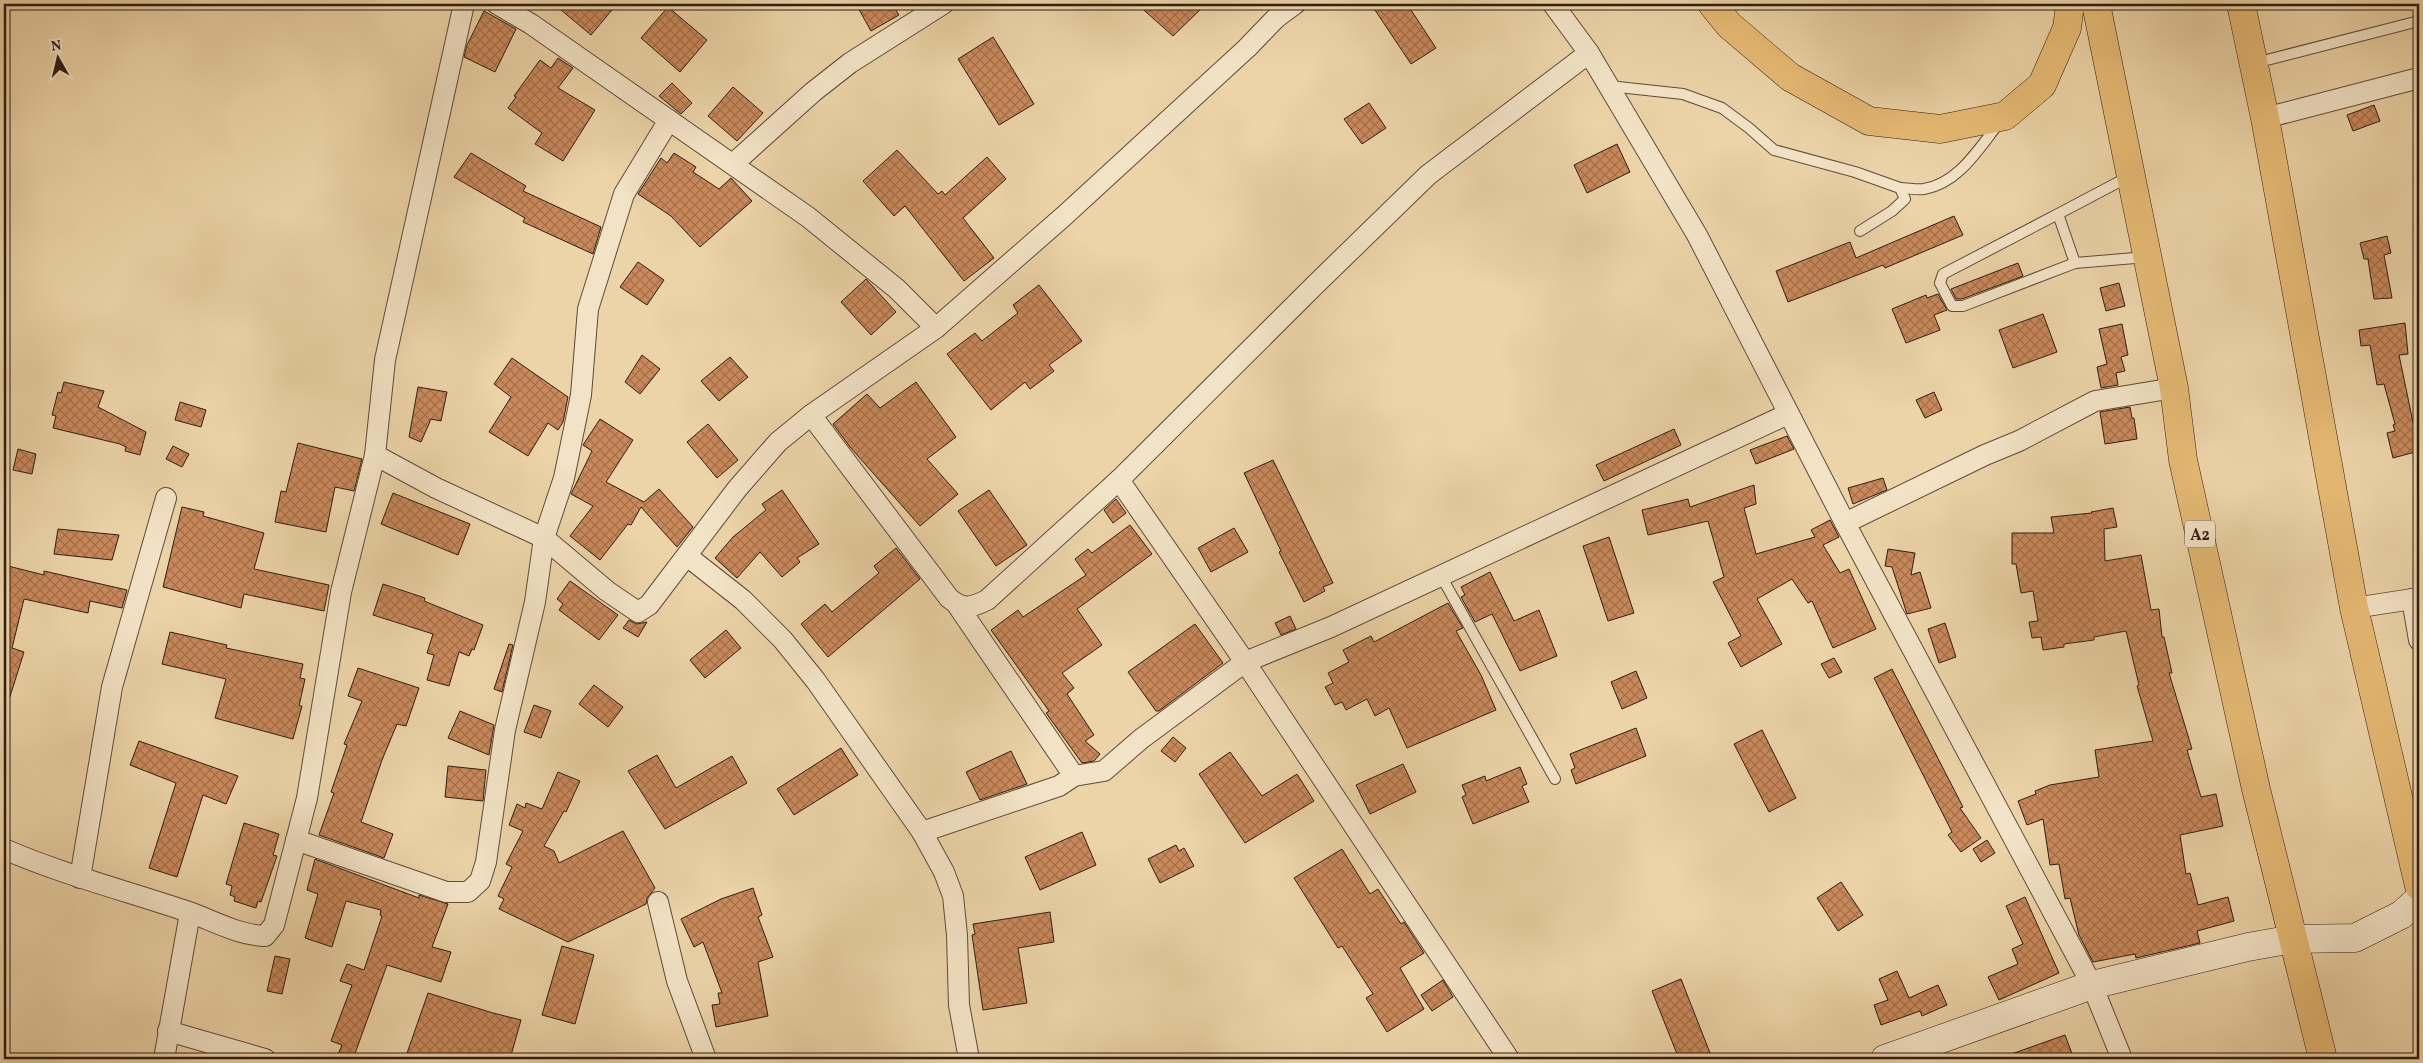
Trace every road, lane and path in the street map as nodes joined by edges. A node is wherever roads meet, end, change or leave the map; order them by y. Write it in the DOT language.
graph roads {
  1 [pos="464,4"];
  2 [pos="497,4"];
  3 [pos="943,4"];
  4 [pos="1295,4"];
  5 [pos="1712,4"];
  6 [pos="2070,4"];
  7 [pos="2096,4"];
  8 [pos="2241,4"];
  9 [pos="2256,4"];
  10 [pos="1560,9"];
  11 [pos="1271,11"];
  12 [pos="2419,20"];
  13 [pos="1589,53"];
  14 [pos="2254,64"];
  15 [pos="2419,78"];
  16 [pos="1609,86"];
  17 [pos="2005,116"];
  18 [pos="2265,118"];
  19 [pos="669,120"];
  20 [pos="733,164"];
  21 [pos="2131,176"];
  22 [pos="1900,188"];
  23 [pos="2058,214"];
  24 [pos="1860,231"];
  25 [pos="2147,256"];
  26 [pos="2075,263"];
  27 [pos="936,328"];
  28 [pos="2174,388"];
  29 [pos="1788,414"];
  30 [pos="811,415"];
  31 [pos="375,455"];
  32 [pos="1120,480"];
  33 [pos="166,498"];
  34 [pos="1845,523"];
  35 [pos="544,538"];
  36 [pos="687,556"];
  37 [pos="1442,576"];
  38 [pos="2416,598"];
  39 [pos="958,606"];
  40 [pos="2354,608"];
  41 [pos="2419,640"];
  42 [pos="1246,662"];
  43 [pos="1074,776"];
  44 [pos="1555,779"];
  45 [pos="922,832"];
  46 [pos="296,840"];
  47 [pos="4,849"];
  48 [pos="80,878"];
  49 [pos="2419,886"];
  50 [pos="2419,899"];
  51 [pos="658,902"];
  52 [pos="190,913"];
  53 [pos="2294,940"];
  54 [pos="2092,985"];
  55 [pos="168,1031"];
  56 [pos="164,1059"];
  57 [pos="265,1059"];
  58 [pos="706,1059"];
  59 [pos="969,1059"];
  60 [pos="1509,1059"];
  61 [pos="1889,1059"];
  62 [pos="2122,1059"];
  63 [pos="2323,1059"];
  1 -- 31 [label="street"];
  2 -- 19 [label="street"];
  3 -- 20 [label="street"];
  4 -- 11 [label="street"];
  5 -- 17 [label="highway"];
  6 -- 17 [label="highway"];
  7 -- 21 [label="highway, A2"];
  8 -- 14 [label="highway"];
  9 -- 14 [label="highway"];
  10 -- 13 [label="street"];
  11 -- 27 [label="street"];
  12 -- 14 [label="lane"];
  13 -- 16 [label="street"];
  13 -- 32 [label="street"];
  14 -- 18 [label="highway"];
  15 -- 18 [label="street"];
  16 -- 22 [label="lane"];
  16 -- 29 [label="street"];
  17 -- 22 [label="lane"];
  18 -- 40 [label="highway"];
  19 -- 20 [label="street"];
  19 -- 35 [label="street"];
  20 -- 27 [label="street"];
  21 -- 23 [label="lane"];
  21 -- 25 [label="highway, A2"];
  22 -- 24 [label="lane"];
  23 -- 26 [label="lane"];
  23 -- 26 [label="lane"];
  25 -- 26 [label="lane"];
  25 -- 28 [label="highway, A2"];
  27 -- 30 [label="street"];
  28 -- 34 [label="street"];
  28 -- 53 [label="highway, A2"];
  29 -- 34 [label="street"];
  29 -- 37 [label="street"];
  30 -- 36 [label="street"];
  30 -- 39 [label="street"];
  31 -- 35 [label="street"];
  31 -- 46 [label="street"];
  32 -- 39 [label="street"];
  32 -- 42 [label="street"];
  33 -- 48 [label="street"];
  34 -- 54 [label="street"];
  35 -- 36 [label="street"];
  35 -- 46 [label="street"];
  36 -- 45 [label="street"];
  37 -- 42 [label="street"];
  37 -- 44 [label="lane"];
  38 -- 40 [label="street"];
  38 -- 41 [label="street"];
  39 -- 43 [label="street"];
  40 -- 49 [label="highway"];
  42 -- 43 [label="street"];
  42 -- 60 [label="street"];
  43 -- 45 [label="street"];
  45 -- 59 [label="street"];
  46 -- 52 [label="street"];
  47 -- 48 [label="street"];
  48 -- 52 [label="street"];
  50 -- 53 [label="street"];
  51 -- 58 [label="street"];
  52 -- 55 [label="street"];
  53 -- 54 [label="street"];
  53 -- 63 [label="highway, A2"];
  54 -- 61 [label="street"];
  54 -- 62 [label="street"];
  55 -- 56 [label="street"];
  55 -- 57 [label="street"];
}
